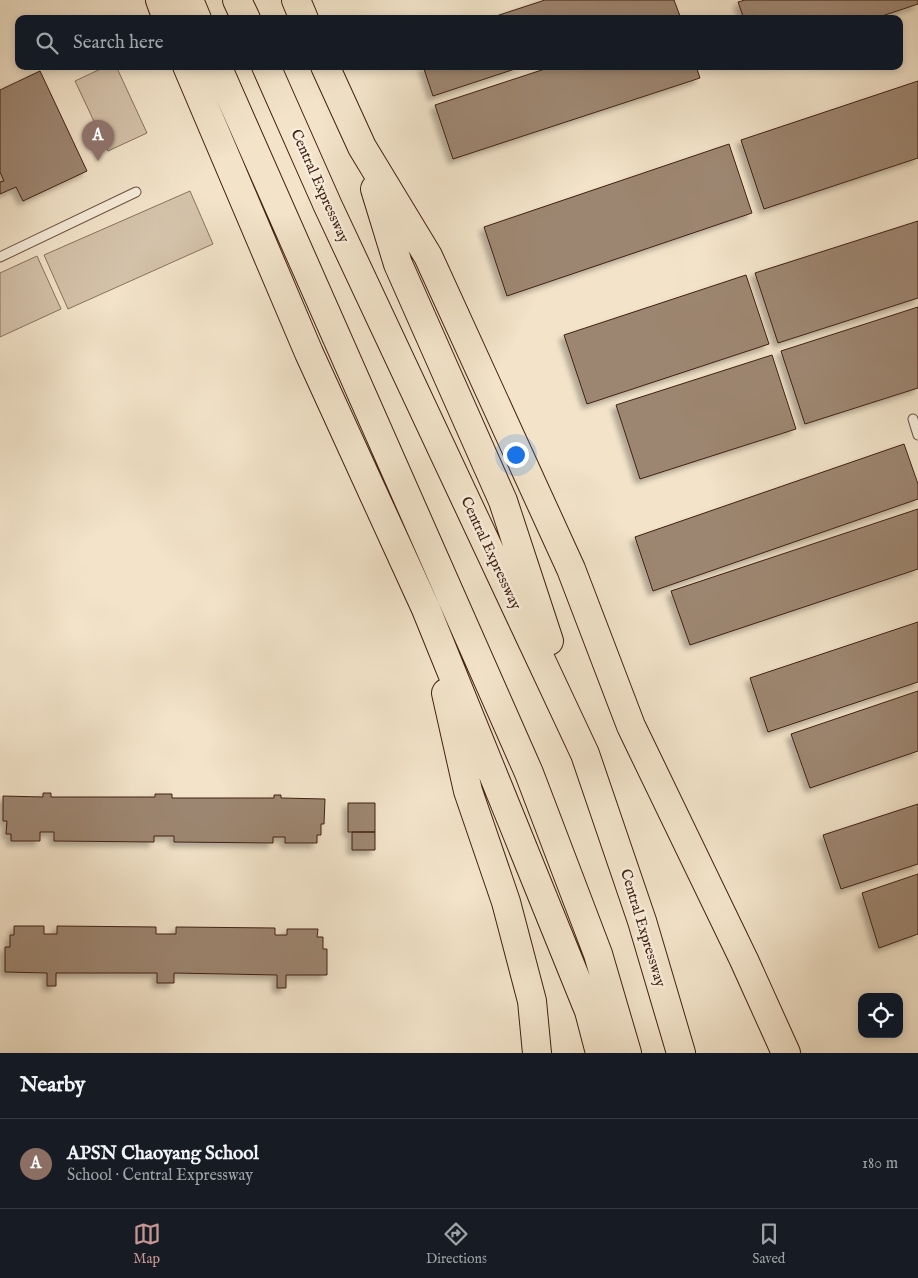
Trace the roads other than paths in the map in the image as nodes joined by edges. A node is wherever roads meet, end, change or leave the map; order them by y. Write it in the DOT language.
graph roads {
  1 [pos="160,0"];
  2 [pos="188,0"];
  3 [pos="237,0"];
  4 [pos="296,0"];
  5 [pos="166,15"];
  6 [pos="195,15"];
  7 [pos="244,15"];
  8 [pos="302,15"];
  9 [pos="189,70"];
  10 [pos="219,70"];
  11 [pos="268,70"];
  12 [pos="327,70"];
  13 [pos="362,147"];
  14 [pos="136,192"];
  15 [pos="0,257"];
  16 [pos="913,419"];
  17 [pos="918,435"];
  18 [pos="426,609"];
  19 [pos="585,754"];
  20 [pos="537,1053"];
  21 [pos="600,1053"];
  22 [pos="627,1053"];
  23 [pos="680,1053"];
  24 [pos="786,1053"];
  1 -- 5 [label="highway"];
  2 -- 6 [label="highway"];
  3 -- 7 [label="highway"];
  4 -- 8 [label="highway"];
  9 -- 18 [label="highway"];
  10 -- 22 [label="highway"];
  11 -- 19 [label="highway, Central Expressway"];
  12 -- 13 [label="highway"];
  13 -- 19 [label="highway"];
  13 -- 24 [label="highway"];
  14 -- 15 [label="lane"];
  16 -- 17 [label="lane"];
  18 -- 20 [label="highway"];
  18 -- 21 [label="highway"];
  19 -- 23 [label="highway, Central Expressway"];
}
